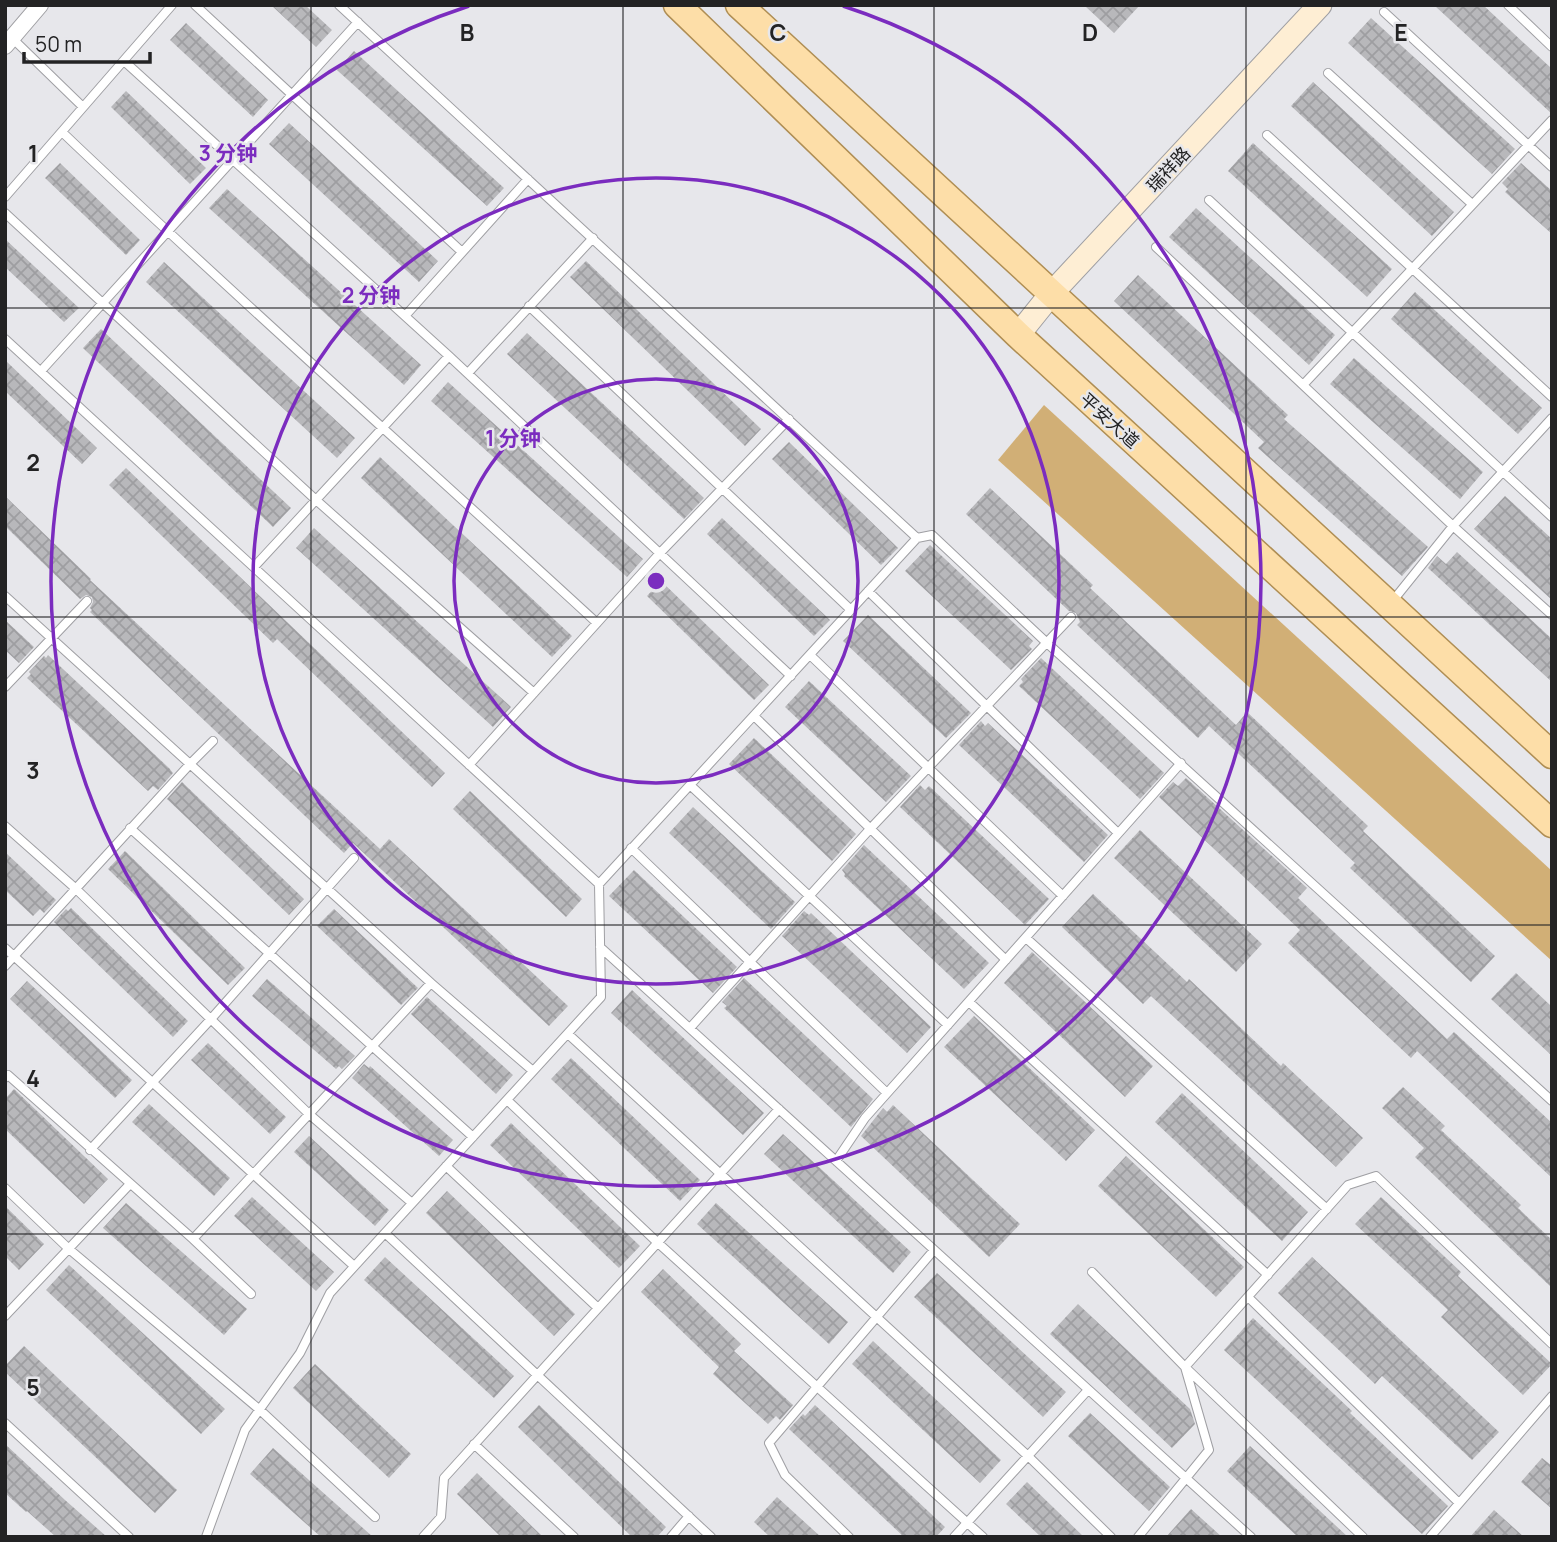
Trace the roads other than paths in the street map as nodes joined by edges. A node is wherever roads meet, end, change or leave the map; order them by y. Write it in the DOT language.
graph roads {
  1 [pos="40,5"];
  2 [pos="172,5"];
  3 [pos="195,5"];
  4 [pos="339,5"];
  5 [pos="677,5"];
  6 [pos="739,5"];
  7 [pos="1320,5"];
  8 [pos="1508,5"];
  9 [pos="1384,12"];
  10 [pos="358,22"];
  11 [pos="9,42"];
  12 [pos="1552,47"];
  13 [pos="124,61"];
  14 [pos="1328,72"];
  15 [pos="292,95"];
  16 [pos="83,107"];
  17 [pos="1552,120"];
  18 [pos="61,132"];
  19 [pos="1267,135"];
  20 [pos="1528,145"];
  21 [pos="233,160"];
  22 [pos="1552,167"];
  23 [pos="528,179"];
  24 [pos="5,197"];
  25 [pos="1209,200"];
  26 [pos="1472,204"];
  27 [pos="5,213"];
  28 [pos="167,232"];
  29 [pos="593,238"];
  30 [pos="1156,247"];
  31 [pos="462,252"];
  32 [pos="1412,268"];
  33 [pos="1051,293"];
  34 [pos="103,303"];
  35 [pos="529,306"];
  36 [pos="405,316"];
  37 [pos="1351,332"];
  38 [pos="1018,335"];
  39 [pos="5,339"];
  40 [pos="449,356"];
  41 [pos="41,371"];
  42 [pos="468,373"];
  43 [pos="1303,385"];
  44 [pos="1552,397"];
  45 [pos="1552,418"];
  46 [pos="789,419"];
  47 [pos="384,426"];
  48 [pos="1502,472"];
  49 [pos="722,489"];
  50 [pos="316,500"];
  51 [pos="1552,517"];
  52 [pos="1453,526"];
  53 [pos="917,538"];
  54 [pos="660,553"];
  55 [pos="254,568"];
  56 [pos="868,591"];
  57 [pos="5,596"];
  58 [pos="87,601"];
  59 [pos="1389,605"];
  60 [pos="851,610"];
  61 [pos="1552,615"];
  62 [pos="1071,617"];
  63 [pos="597,623"];
  64 [pos="51,638"];
  65 [pos="1047,643"];
  66 [pos="810,655"];
  67 [pos="791,676"];
  68 [pos="5,687"];
  69 [pos="534,693"];
  70 [pos="987,706"];
  71 [pos="754,716"];
  72 [pos="213,741"];
  73 [pos="1552,755"];
  74 [pos="1181,763"];
  75 [pos="190,764"];
  76 [pos="469,765"];
  77 [pos="928,768"];
  78 [pos="690,785"];
  79 [pos="1552,824"];
  80 [pos="5,826"];
  81 [pos="130,828"];
  82 [pos="870,829"];
  83 [pos="1118,834"];
  84 [pos="631,848"];
  85 [pos="354,858"];
  86 [pos="599,884"];
  87 [pos="75,888"];
  88 [pos="326,888"];
  89 [pos="809,896"];
  90 [pos="1063,896"];
  91 [pos="1026,938"];
  92 [pos="600,947"];
  93 [pos="5,948"];
  94 [pos="268,954"];
  95 [pos="15,956"];
  96 [pos="1006,960"];
  97 [pos="751,962"];
  98 [pos="5,966"];
  99 [pos="431,983"];
  100 [pos="969,1002"];
  101 [pos="211,1019"];
  102 [pos="948,1025"];
  103 [pos="690,1028"];
  104 [pos="568,1034"];
  105 [pos="372,1046"];
  106 [pos="533,1071"];
  107 [pos="5,1078"];
  108 [pos="152,1083"];
  109 [pos="887,1093"];
  110 [pos="507,1100"];
  111 [pos="1552,1101"];
  112 [pos="779,1109"];
  113 [pos="309,1114"];
  114 [pos="473,1137"];
  115 [pos="90,1150"];
  116 [pos="836,1161"];
  117 [pos="446,1166"];
  118 [pos="720,1173"];
  119 [pos="252,1175"];
  120 [pos="130,1184"];
  121 [pos="5,1188"];
  122 [pos="412,1203"];
  123 [pos="1327,1209"];
  124 [pos="385,1233"];
  125 [pos="193,1239"];
  126 [pos="657,1242"];
  127 [pos="69,1249"];
  128 [pos="934,1250"];
  129 [pos="354,1266"];
  130 [pos="1092,1272"];
  131 [pos="1268,1275"];
  132 [pos="251,1294"];
  133 [pos="1248,1297"];
  134 [pos="598,1308"];
  135 [pos="5,1316"];
  136 [pos="876,1317"];
  137 [pos="1552,1343"];
  138 [pos="1185,1367"];
  139 [pos="538,1374"];
  140 [pos="817,1386"];
  141 [pos="1088,1390"];
  142 [pos="1552,1395"];
  143 [pos="260,1409"];
  144 [pos="5,1423"];
  145 [pos="474,1444"];
  146 [pos="1028,1456"];
  147 [pos="1186,1479"];
  148 [pos="1459,1503"];
  149 [pos="689,1516"];
  150 [pos="375,1517"];
  151 [pos="967,1522"];
  152 [pos="129,1537"];
  153 [pos="205,1537"];
  154 [pos="424,1537"];
  155 [pos="574,1537"];
  156 [pos="671,1537"];
  157 [pos="711,1537"];
  158 [pos="849,1537"];
  159 [pos="954,1537"];
  160 [pos="983,1537"];
  161 [pos="1111,1537"];
  162 [pos="1138,1537"];
  163 [pos="1251,1537"];
  164 [pos="1363,1537"];
  165 [pos="1430,1537"];
  1 -- 11 [label="street"];
  2 -- 13 [label="lane"];
  3 -- 15 [label="lane"];
  4 -- 10 [label="lane"];
  5 -- 38 [label="main road, 平安大道"];
  6 -- 33 [label="main road"];
  7 -- 33 [label="street, 瑞祥路"];
  8 -- 12 [label="lane"];
  9 -- 20 [label="lane"];
  10 -- 15 [label="lane"];
  10 -- 23 [label="lane"];
  11 -- 16 [label="lane"];
  13 -- 16 [label="lane"];
  13 -- 21 [label="lane"];
  14 -- 26 [label="lane"];
  15 -- 21 [label="lane"];
  15 -- 31 [label="lane"];
  16 -- 18 [label="lane"];
  17 -- 20 [label="lane"];
  18 -- 24 [label="lane"];
  18 -- 28 [label="lane"];
  19 -- 32 [label="lane"];
  20 -- 22 [label="lane"];
  20 -- 26 [label="lane"];
  21 -- 28 [label="lane"];
  21 -- 36 [label="lane"];
  23 -- 29 [label="lane"];
  23 -- 31 [label="lane"];
  25 -- 37 [label="lane"];
  26 -- 32 [label="lane"];
  27 -- 34 [label="lane"];
  28 -- 34 [label="lane"];
  28 -- 47 [label="lane"];
  29 -- 35 [label="lane"];
  29 -- 46 [label="lane"];
  30 -- 43 [label="lane"];
  31 -- 36 [label="lane"];
  32 -- 37 [label="lane"];
  32 -- 44 [label="lane"];
  33 -- 38 [label="street, 瑞祥路"];
  33 -- 59 [label="main road"];
  34 -- 41 [label="lane"];
  34 -- 50 [label="lane"];
  35 -- 42 [label="lane"];
  35 -- 49 [label="lane"];
  36 -- 40 [label="lane"];
  37 -- 43 [label="lane"];
  37 -- 48 [label="lane"];
  38 -- 79 [label="main road, 平安大道"];
  39 -- 41 [label="lane"];
  40 -- 42 [label="lane"];
  40 -- 47 [label="lane"];
  41 -- 55 [label="lane"];
  42 -- 54 [label="lane"];
  43 -- 52 [label="lane"];
  45 -- 48 [label="lane"];
  46 -- 49 [label="lane"];
  46 -- 53 [label="lane"];
  47 -- 50 [label="lane"];
  47 -- 63 [label="lane"];
  48 -- 51 [label="lane"];
  48 -- 52 [label="lane"];
  49 -- 54 [label="lane"];
  49 -- 60 [label="lane"];
  50 -- 55 [label="lane"];
  50 -- 69 [label="lane"];
  52 -- 59 [label="lane"];
  52 -- 61 [label="lane"];
  53 -- 56 [label="lane"];
  53 -- 65 [label="lane"];
  54 -- 63 [label="lane"];
  54 -- 67 [label="lane"];
  55 -- 76 [label="lane"];
  56 -- 60 [label="lane"];
  56 -- 70 [label="lane"];
  57 -- 64 [label="lane"];
  58 -- 64 [label="lane"];
  59 -- 73 [label="main road"];
  60 -- 66 [label="lane"];
  62 -- 65 [label="lane"];
  63 -- 69 [label="lane"];
  64 -- 68 [label="lane"];
  64 -- 75 [label="lane"];
  65 -- 70 [label="lane"];
  65 -- 74 [label="lane"];
  66 -- 67 [label="lane"];
  66 -- 77 [label="lane"];
  67 -- 71 [label="lane"];
  69 -- 76 [label="lane"];
  70 -- 77 [label="lane"];
  70 -- 83 [label="lane"];
  71 -- 78 [label="lane"];
  71 -- 82 [label="lane"];
  72 -- 75 [label="lane"];
  74 -- 83 [label="lane"];
  74 -- 111 [label="lane"];
  75 -- 81 [label="lane"];
  75 -- 88 [label="lane"];
  76 -- 86 [label="lane"];
  77 -- 82 [label="lane"];
  77 -- 90 [label="lane"];
  78 -- 84 [label="lane"];
  78 -- 89 [label="lane"];
  80 -- 87 [label="lane"];
  81 -- 87 [label="lane"];
  81 -- 94 [label="lane"];
  82 -- 89 [label="lane"];
  82 -- 96 [label="lane"];
  83 -- 90 [label="lane"];
  84 -- 86 [label="lane"];
  84 -- 97 [label="lane"];
  85 -- 88 [label="lane"];
  86 -- 92 [label="lane"];
  87 -- 95 [label="lane"];
  87 -- 101 [label="lane"];
  88 -- 94 [label="lane"];
  88 -- 99 [label="lane"];
  89 -- 97 [label="lane"];
  89 -- 102 [label="lane"];
  90 -- 91 [label="lane"];
  91 -- 96 [label="lane"];
  91 -- 123 [label="lane"];
  92 -- 103 [label="lane"];
  92 -- 104 [label="lane"];
  93 -- 95 [label="lane"];
  94 -- 101 [label="lane"];
  94 -- 105 [label="lane"];
  95 -- 98 [label="lane"];
  95 -- 108 [label="lane"];
  96 -- 100 [label="lane"];
  97 -- 103 [label="lane"];
  97 -- 109 [label="lane"];
  99 -- 105 [label="lane"];
  99 -- 106 [label="lane"];
  100 -- 102 [label="lane"];
  100 -- 131 [label="lane"];
  101 -- 108 [label="lane"];
  101 -- 113 [label="lane"];
  102 -- 109 [label="lane"];
  103 -- 112 [label="lane"];
  104 -- 106 [label="lane"];
  104 -- 118 [label="lane"];
  105 -- 113 [label="lane"];
  105 -- 114 [label="lane"];
  106 -- 110 [label="lane"];
  107 -- 115 [label="lane"];
  108 -- 115 [label="lane"];
  108 -- 119 [label="lane"];
  109 -- 116 [label="lane"];
  110 -- 114 [label="lane"];
  110 -- 126 [label="lane"];
  112 -- 116 [label="lane"];
  112 -- 118 [label="lane"];
  113 -- 119 [label="lane"];
  113 -- 122 [label="lane"];
  114 -- 117 [label="lane"];
  115 -- 120 [label="lane"];
  116 -- 128 [label="lane"];
  117 -- 122 [label="lane"];
  117 -- 134 [label="lane"];
  118 -- 126 [label="lane"];
  118 -- 136 [label="lane"];
  119 -- 125 [label="lane"];
  119 -- 129 [label="lane"];
  120 -- 125 [label="lane"];
  120 -- 127 [label="lane"];
  121 -- 127 [label="lane"];
  122 -- 124 [label="lane"];
  123 -- 131 [label="lane"];
  123 -- 137 [label="lane"];
  124 -- 129 [label="lane"];
  124 -- 139 [label="lane"];
  125 -- 132 [label="lane"];
  126 -- 134 [label="lane"];
  126 -- 140 [label="lane"];
  127 -- 135 [label="lane"];
  127 -- 143 [label="lane"];
  128 -- 136 [label="lane"];
  128 -- 141 [label="lane"];
  129 -- 143 [label="lane"];
  130 -- 138 [label="lane"];
  131 -- 133 [label="lane"];
  133 -- 138 [label="lane"];
  133 -- 148 [label="lane"];
  134 -- 139 [label="lane"];
  136 -- 140 [label="lane"];
  136 -- 146 [label="lane"];
  138 -- 147 [label="lane"];
  138 -- 164 [label="lane"];
  139 -- 145 [label="lane"];
  139 -- 149 [label="lane"];
  140 -- 151 [label="lane"];
  140 -- 158 [label="lane"];
  141 -- 146 [label="lane"];
  141 -- 147 [label="lane"];
  142 -- 148 [label="lane"];
  143 -- 150 [label="lane"];
  143 -- 153 [label="lane"];
  144 -- 152 [label="lane"];
  145 -- 154 [label="lane"];
  145 -- 155 [label="lane"];
  146 -- 151 [label="lane"];
  146 -- 161 [label="lane"];
  147 -- 162 [label="lane"];
  147 -- 163 [label="lane"];
  148 -- 165 [label="lane"];
  149 -- 156 [label="lane"];
  149 -- 157 [label="lane"];
  151 -- 159 [label="lane"];
  151 -- 160 [label="lane"];
}
